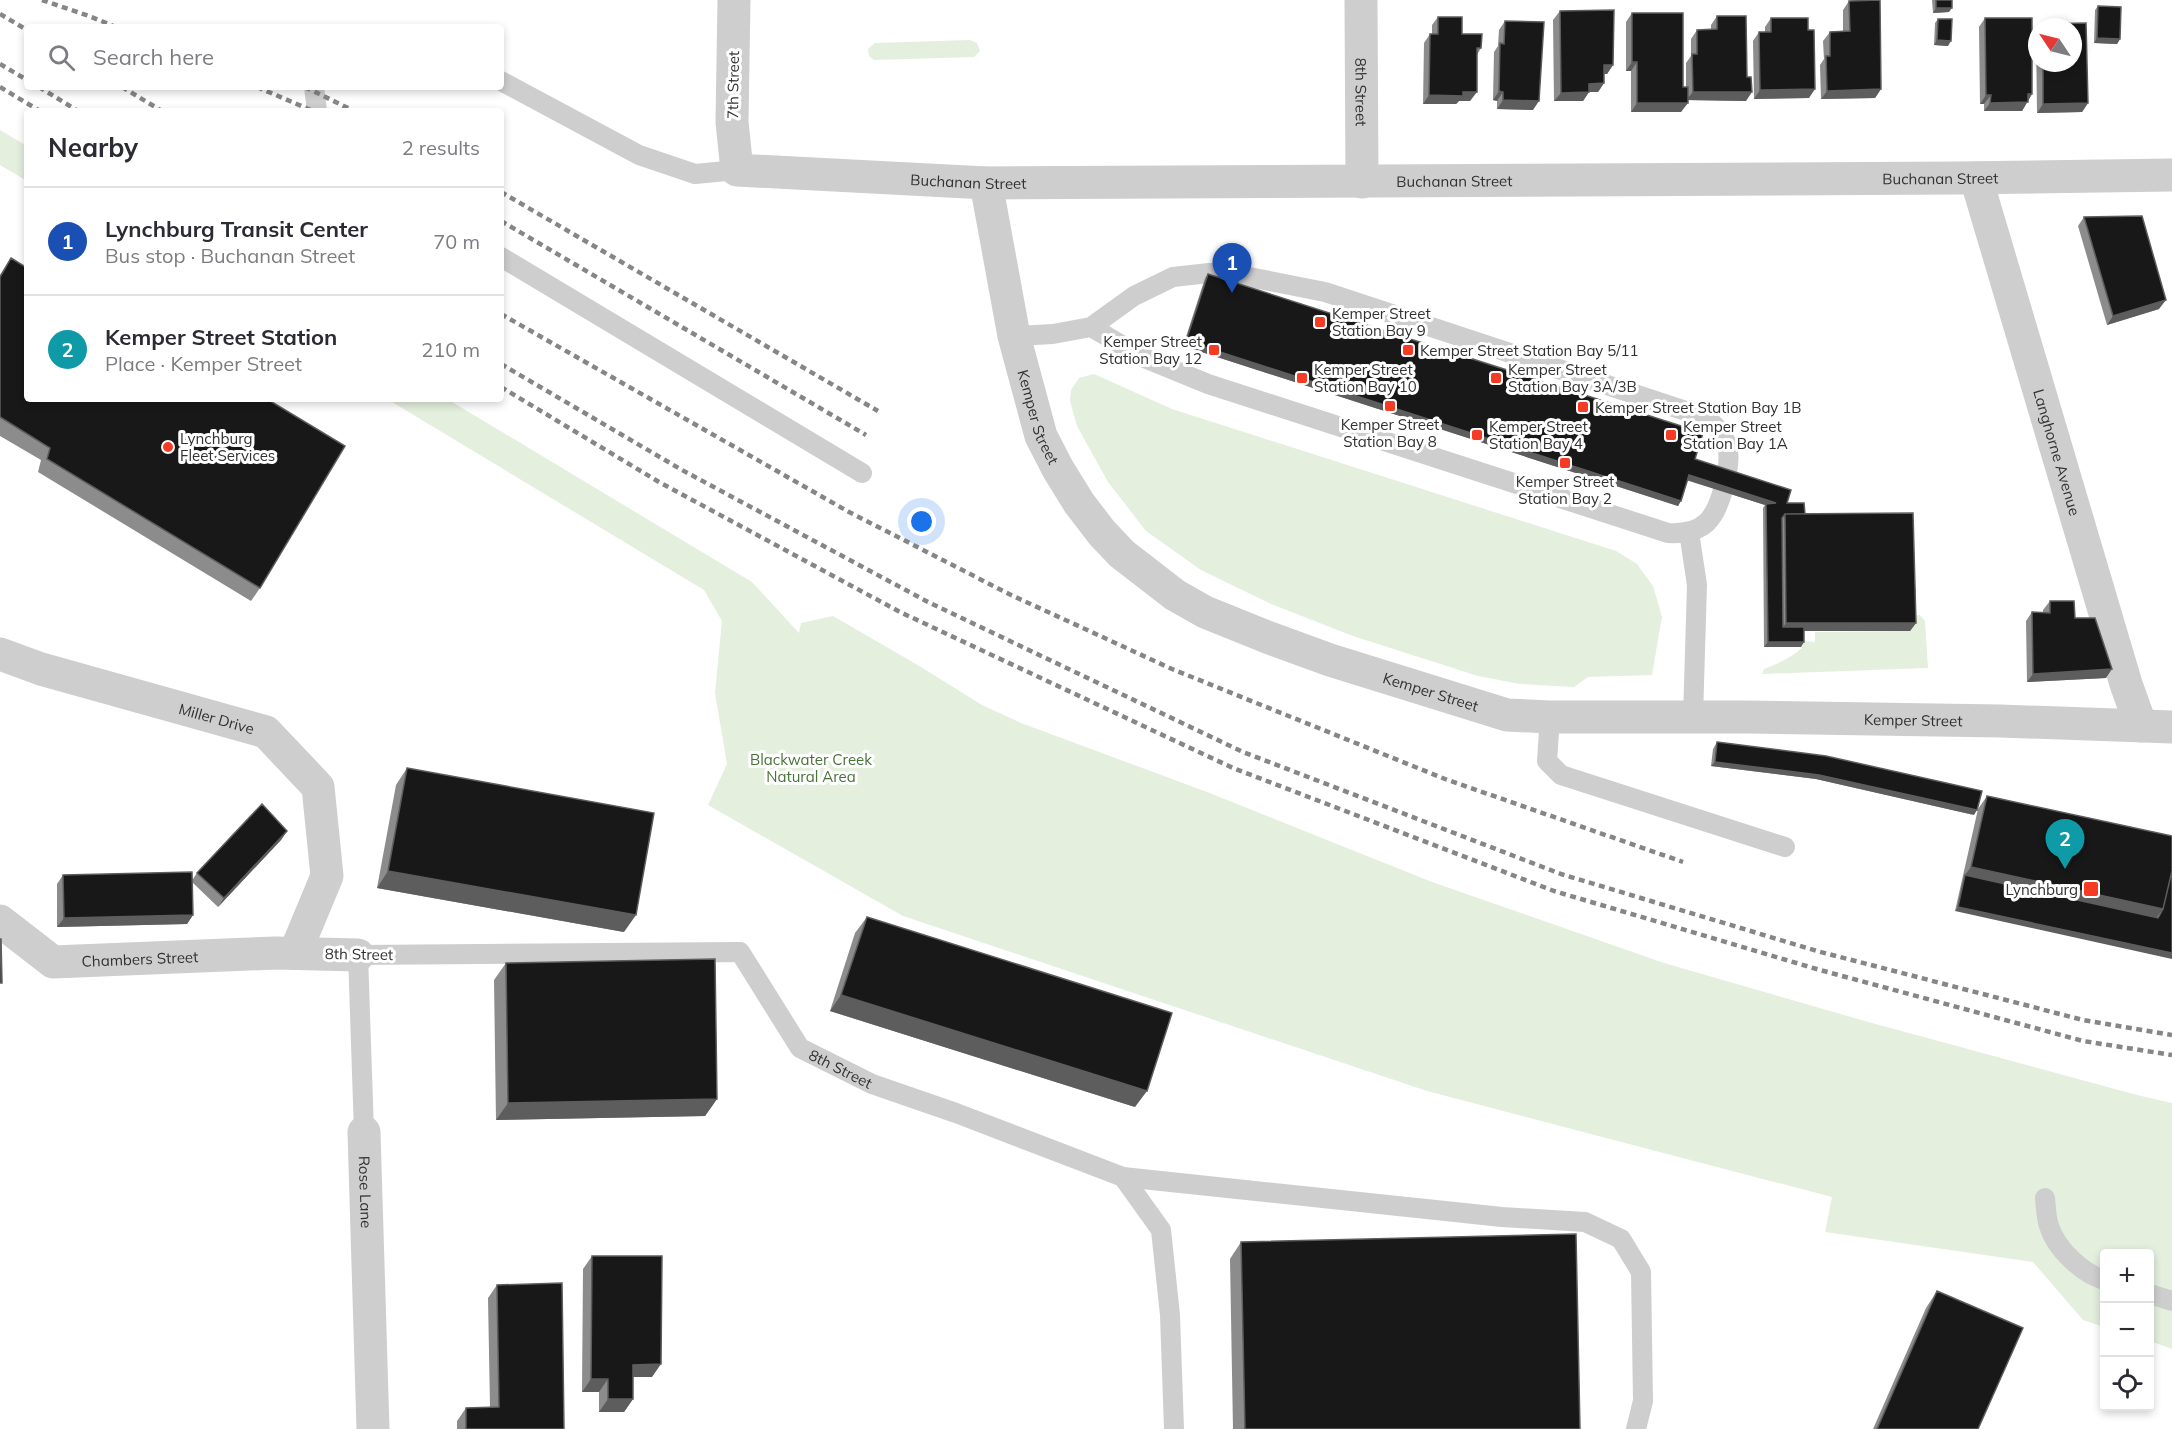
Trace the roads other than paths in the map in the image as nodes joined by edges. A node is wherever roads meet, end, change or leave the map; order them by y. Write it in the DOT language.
graph roads {
  1 [pos="734,0"];
  2 [pos="1361,0"];
  3 [pos="504,83"];
  4 [pos="314,90"];
  5 [pos="316,108"];
  6 [pos="737,170"];
  7 [pos="2172,175"];
  8 [pos="1976,178"];
  9 [pos="1362,182"];
  10 [pos="986,183"];
  11 [pos="504,259"];
  12 [pos="1091,327"];
  13 [pos="1014,336"];
  14 [pos="862,473"];
  15 [pos="1689,532"];
  16 [pos="0,654"];
  17 [pos="1550,717"];
  18 [pos="1693,717"];
  19 [pos="2156,727"];
  20 [pos="1785,847"];
  21 [pos="0,921"];
  22 [pos="295,953"];
  23 [pos="358,955"];
  24 [pos="364,1132"];
  25 [pos="1123,1177"];
  26 [pos="2045,1198"];
  27 [pos="2100,1278"];
  28 [pos="2154,1295"];
  29 [pos="2172,1300"];
  30 [pos="373,1429"];
  31 [pos="1174,1429"];
  32 [pos="1636,1429"];
  1 -- 6 [label="street, 7th Street"];
  2 -- 9 [label="street, 8th Street"];
  3 -- 6 [label="lane"];
  4 -- 5 [label="lane"];
  6 -- 10 [label="street, Buchanan Street"];
  7 -- 8 [label="street, Buchanan Street"];
  8 -- 9 [label="street, Buchanan Street"];
  8 -- 19 [label="street, Langhorne Avenue"];
  9 -- 10 [label="street, Buchanan Street"];
  10 -- 13 [label="street, Kemper Street"];
  11 -- 14 [label="lane"];
  12 -- 13 [label="lane"];
  12 -- 15 [label="lane"];
  12 -- 15 [label="lane"];
  13 -- 17 [label="street, Kemper Street"];
  15 -- 18 [label="lane"];
  16 -- 22 [label="street, Miller Drive"];
  17 -- 18 [label="street, Kemper Street"];
  17 -- 20 [label="lane"];
  18 -- 19 [label="street, Kemper Street"];
  21 -- 22 [label="street, Chambers Street"];
  22 -- 23 [label="street, 8th Street"];
  23 -- 24 [label="lane, Rose Lane"];
  23 -- 25 [label="lane, 8th Street"];
  24 -- 30 [label="street, Rose Lane"];
  25 -- 31 [label="lane"];
  25 -- 32 [label="lane"];
  26 -- 27 [label="lane"];
  28 -- 29 [label="lane"];
}
